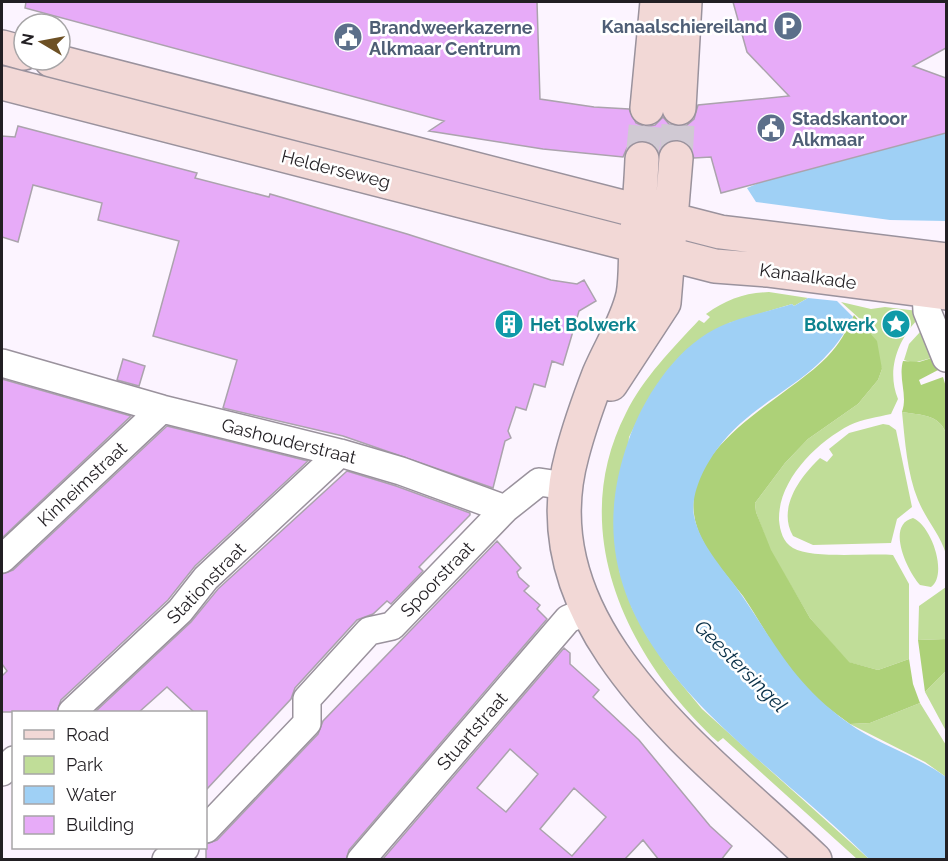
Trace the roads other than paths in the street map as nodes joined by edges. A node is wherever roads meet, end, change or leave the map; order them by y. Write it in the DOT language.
graph roads {
  1 [pos="657,2"];
  2 [pos="685,2"];
  3 [pos="72,65"];
  4 [pos="2,83"];
  5 [pos="646,108"];
  6 [pos="679,108"];
  7 [pos="642,159"];
  8 [pos="676,159"];
  9 [pos="638,211"];
  10 [pos="672,219"];
  11 [pos="636,247"];
  12 [pos="670,254"];
  13 [pos="946,260"];
  14 [pos="827,262"];
  15 [pos="936,293"];
  16 [pos="946,358"];
  17 [pos="2,363"];
  18 [pos="162,409"];
  19 [pos="580,430"];
  20 [pos="340,453"];
  21 [pos="566,486"];
  22 [pos="505,509"];
  23 [pos="2,559"];
  24 [pos="587,612"];
  25 [pos="73,711"];
  26 [pos="207,828"];
  27 [pos="183,849"];
  28 [pos="800,855"];
  29 [pos="166,860"];
  30 [pos="362,860"];
  1 -- 5 [label="main road"];
  2 -- 6 [label="main road"];
  3 -- 9 [label="main road, Helderseweg"];
  4 -- 11 [label="main road, Helderseweg"];
  7 -- 9 [label="main road"];
  8 -- 10 [label="main road"];
  9 -- 10 [label="main road, Helderseweg"];
  9 -- 11 [label="main road"];
  10 -- 12 [label="main road"];
  10 -- 14 [label="main road, Kanaalkade"];
  11 -- 12 [label="main road, Helderseweg"];
  11 -- 19 [label="main road"];
  12 -- 14 [label="main road, Kanaalkade"];
  12 -- 19 [label="main road"];
  13 -- 14 [label="main road, Kanaalkade"];
  14 -- 15 [label="main road, Kanaalkade"];
  15 -- 16 [label="street"];
  17 -- 18 [label="street, Gashouderstraat"];
  18 -- 20 [label="street, Gashouderstraat"];
  18 -- 23 [label="street, Kinheimstraat"];
  19 -- 21 [label="main road"];
  20 -- 22 [label="street, Gashouderstraat"];
  20 -- 25 [label="street, Stationstraat"];
  21 -- 22 [label="street"];
  21 -- 24 [label="main road"];
  22 -- 26 [label="street, Spoorstraat"];
  24 -- 28 [label="main road"];
  24 -- 30 [label="street, Stuartstraat"];
  27 -- 29 [label="street"];
}
